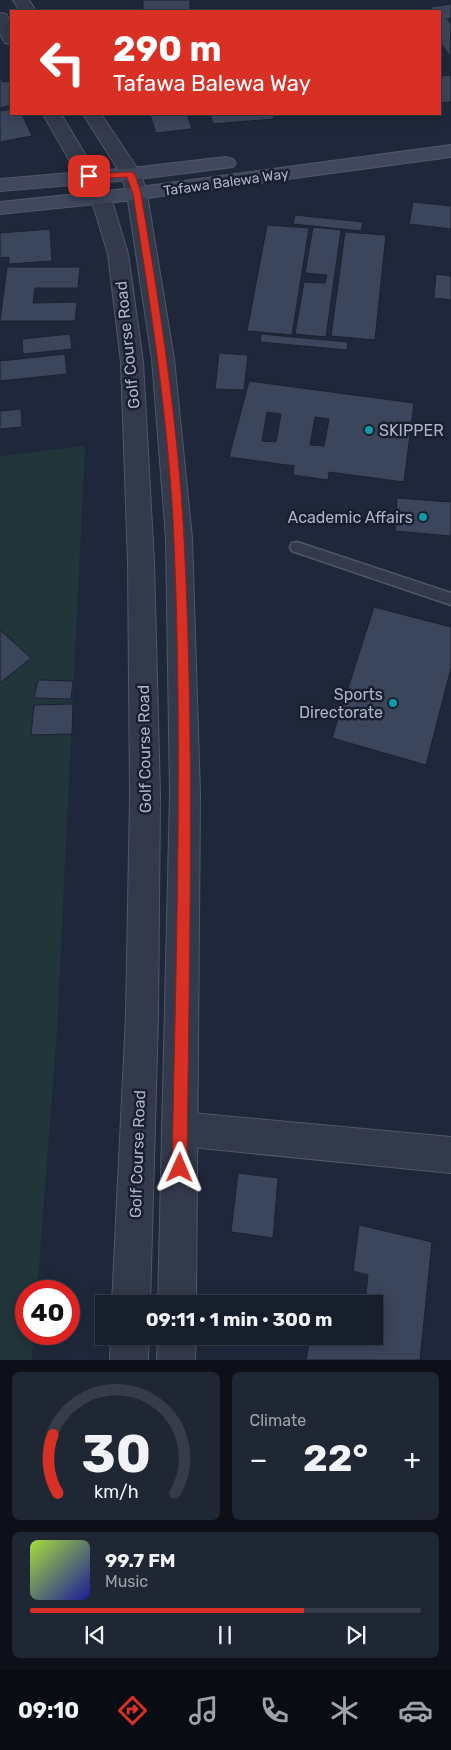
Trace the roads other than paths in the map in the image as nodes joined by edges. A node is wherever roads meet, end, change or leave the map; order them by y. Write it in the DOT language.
graph roads {
  1 [pos="0,18"];
  2 [pos="10,37"];
  3 [pos="53,115"];
  4 [pos="93,115"];
  5 [pos="451,136"];
  6 [pos="451,151"];
  7 [pos="134,184"];
  8 [pos="0,185"];
  9 [pos="95,187"];
  10 [pos="0,208"];
  11 [pos="298,548"];
  12 [pos="451,599"];
  13 [pos="185,794"];
  14 [pos="145,796"];
  15 [pos="180,1129"];
  16 [pos="451,1155"];
  17 [pos="131,1295"];
  18 [pos="177,1295"];
  19 [pos="130,1345"];
  20 [pos="177,1345"];
  21 [pos="129,1360"];
  22 [pos="176,1360"];
  1 -- 2 [label="street"];
  3 -- 9 [label="street, Golf Course Road"];
  4 -- 7 [label="street"];
  5 -- 7 [label="main road, Tafawa Balewa Way"];
  6 -- 7 [label="main road, Tafawa Balewa Way"];
  7 -- 9 [label="main road, Tafawa Balewa Way"];
  7 -- 13 [label="street, Golf Course Road"];
  8 -- 9 [label="main road, Tafawa Balewa Way"];
  9 -- 10 [label="main road, Tafawa Balewa Way"];
  9 -- 14 [label="street, Golf Course Road"];
  11 -- 12 [label="lane"];
  13 -- 14 [label="street"];
  13 -- 15 [label="street, Golf Course Road"];
  14 -- 17 [label="street, Golf Course Road"];
  15 -- 16 [label="street"];
  15 -- 18 [label="street, Golf Course Road"];
  19 -- 21 [label="street"];
  20 -- 22 [label="street"];
}
